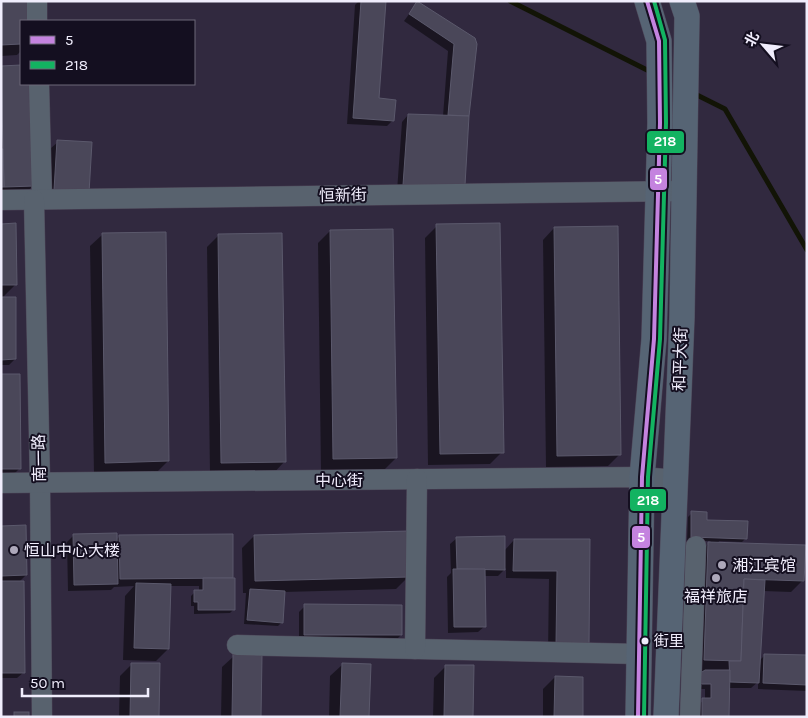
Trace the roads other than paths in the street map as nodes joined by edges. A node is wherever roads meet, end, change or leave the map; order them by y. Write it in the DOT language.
graph roads {
  1 [pos="37,1"];
  2 [pos="682,1"];
  3 [pos="650,3"];
  4 [pos="37,20"];
  5 [pos="39,85"];
  6 [pos="657,191"];
  7 [pos="684,191"];
  8 [pos="1,200"];
  9 [pos="38,200"];
  10 [pos="642,477"];
  11 [pos="417,479"];
  12 [pos="676,480"];
  13 [pos="40,482"];
  14 [pos="1,483"];
  15 [pos="696,546"];
  16 [pos="237,645"];
  17 [pos="415,649"];
  18 [pos="639,654"];
  19 [pos="42,717"];
  20 [pos="638,717"];
  21 [pos="666,717"];
  22 [pos="690,717"];
  1 -- 4 [label="street"];
  2 -- 7 [label="main road, 和平大街"];
  3 -- 6 [label="main road, 和平大街"];
  5 -- 9 [label="street, 南一路"];
  6 -- 7 [label="street, 恒新街"];
  6 -- 9 [label="street, 恒新街"];
  6 -- 10 [label="main road, 和平大街"];
  7 -- 12 [label="main road, 和平大街"];
  8 -- 9 [label="street, 恒新街"];
  9 -- 13 [label="street, 南一路"];
  10 -- 11 [label="street, 中心街"];
  10 -- 12 [label="street, 中心街"];
  10 -- 18 [label="main road, 和平大街"];
  11 -- 13 [label="street, 中心街"];
  11 -- 17 [label="street"];
  12 -- 21 [label="main road, 和平大街"];
  13 -- 14 [label="street, 中心街"];
  13 -- 19 [label="street, 南一路"];
  15 -- 22 [label="street"];
  16 -- 17 [label="street"];
  17 -- 18 [label="street"];
  18 -- 20 [label="main road, 和平大街"];
}
